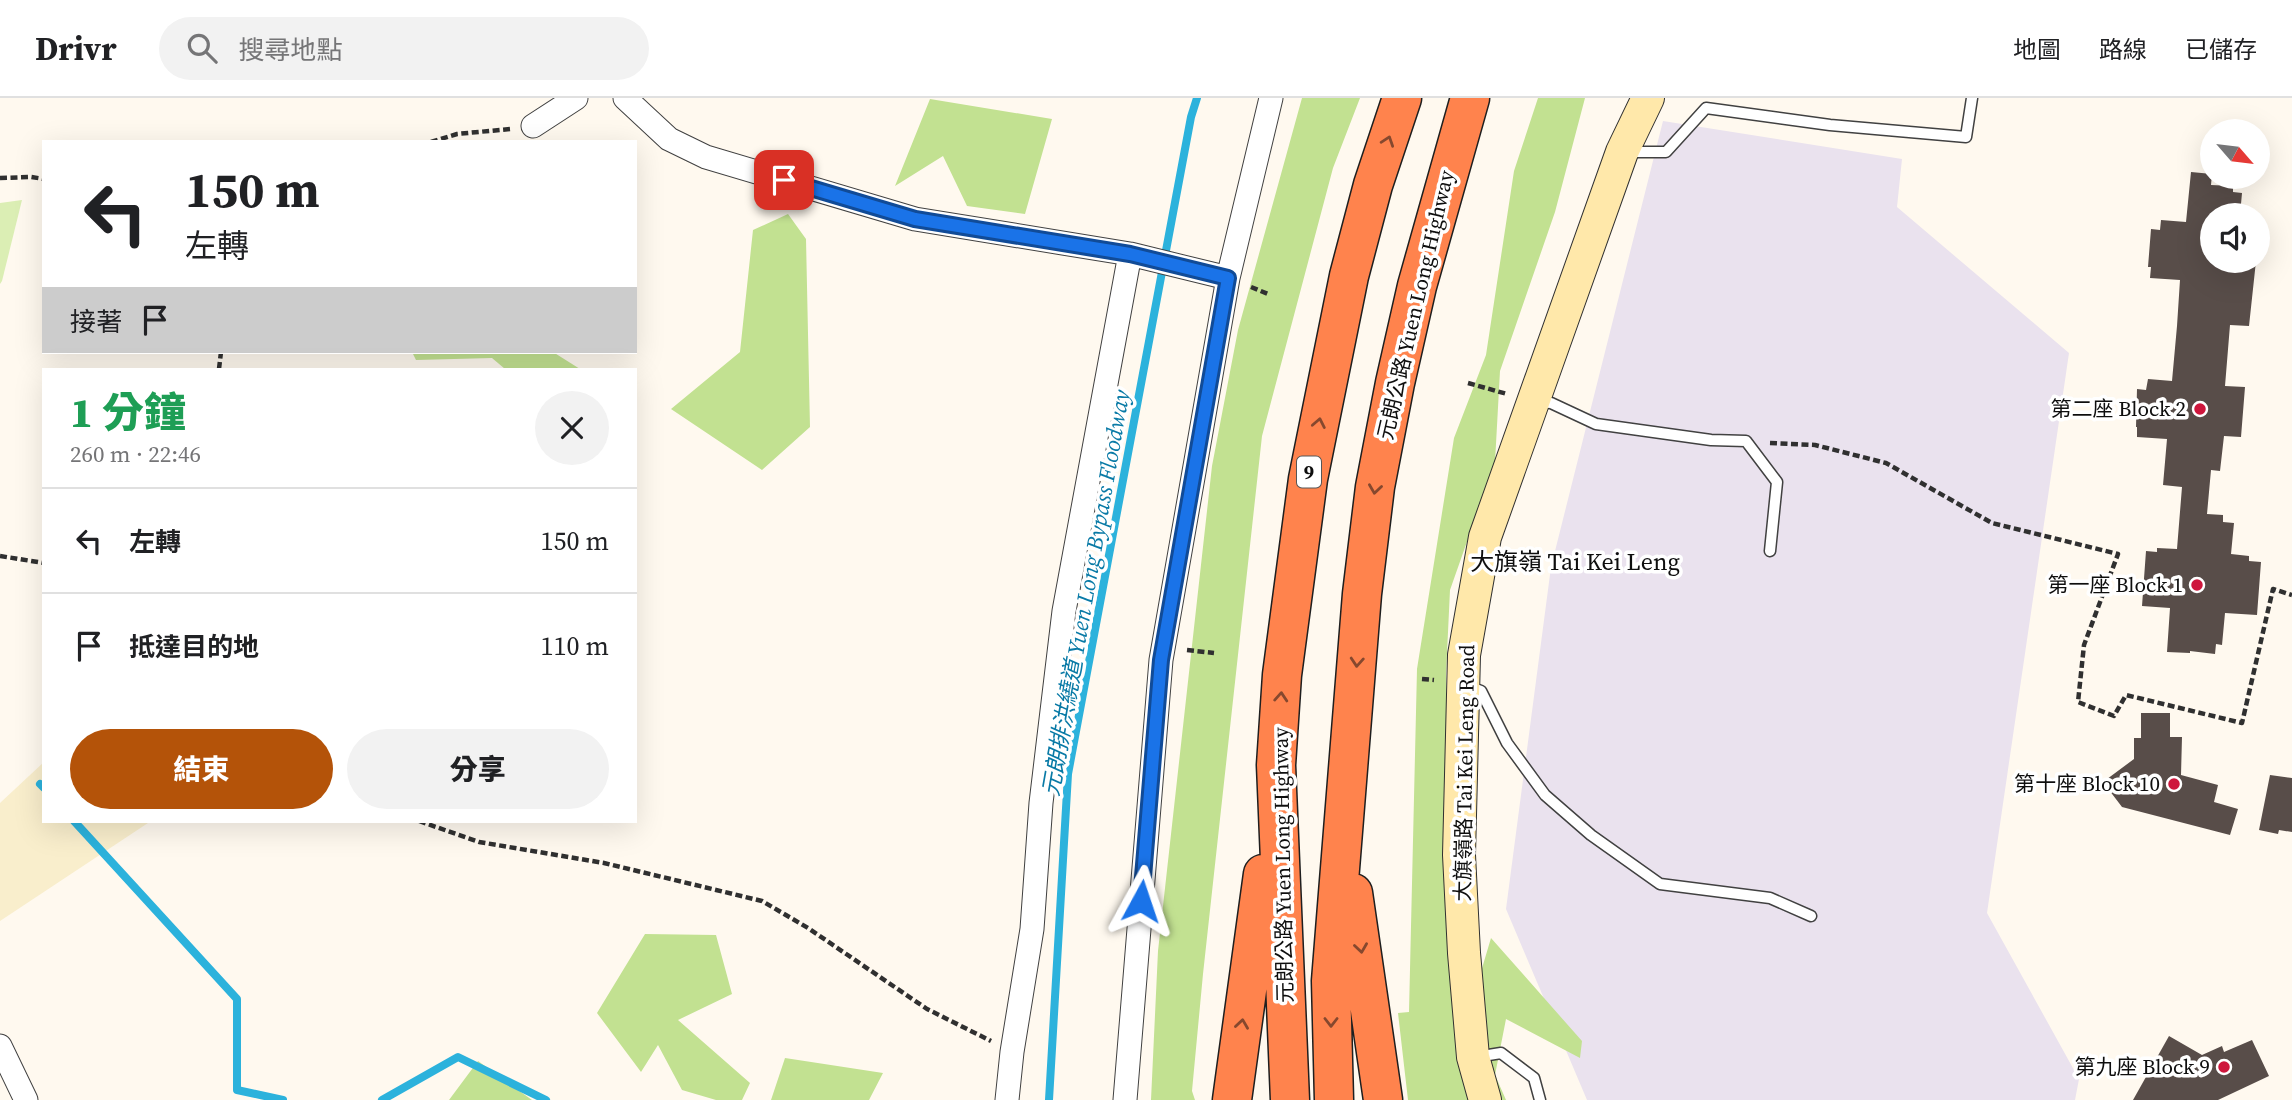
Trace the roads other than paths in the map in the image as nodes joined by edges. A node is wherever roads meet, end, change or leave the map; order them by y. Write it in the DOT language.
graph roads {
  1 [pos="625,98"];
  2 [pos="1271,98"];
  3 [pos="1402,98"];
  4 [pos="1470,98"];
  5 [pos="1648,98"];
  6 [pos="1972,98"];
  7 [pos="563,101"];
  8 [pos="533,126"];
  9 [pos="1622,152"];
  10 [pos="1130,254"];
  11 [pos="1221,276"];
  12 [pos="1532,402"];
  13 [pos="1770,551"];
  14 [pos="1463,684"];
  15 [pos="1276,765"];
  16 [pos="1344,832"];
  17 [pos="1811,916"];
  18 [pos="0,1046"];
  19 [pos="1473,1057"];
  20 [pos="26,1100"];
  21 [pos="1007,1100"];
  22 [pos="1125,1100"];
  23 [pos="1232,1100"];
  24 [pos="1290,1100"];
  25 [pos="1334,1100"];
  26 [pos="1382,1100"];
  27 [pos="1485,1100"];
  28 [pos="1540,1100"];
  1 -- 10 [label="street"];
  2 -- 11 [label="street"];
  15 -- 3 [label="highway, 元朗公路 Yuen Long Highway / 9, one-way"];
  4 -- 16 [label="highway, 元朗公路 Yuen Long Highway, one-way"];
  5 -- 9 [label="street, 大旗嶺路 Tai Kei Leng Road"];
  6 -- 9 [label="lane"];
  7 -- 8 [label="street"];
  9 -- 12 [label="street, 大旗嶺路 Tai Kei Leng Road"];
  10 -- 11 [label="street"];
  10 -- 21 [label="street"];
  11 -- 22 [label="street"];
  12 -- 13 [label="lane"];
  12 -- 14 [label="street, 大旗嶺路 Tai Kei Leng Road"];
  14 -- 17 [label="lane"];
  14 -- 19 [label="street, 大旗嶺路 Tai Kei Leng Road"];
  23 -- 15 [label="highway, one-way"];
  15 -- 24 [label="highway, 元朗公路 Yuen Long Highway / 9"];
  16 -- 25 [label="highway, 元朗公路 Yuen Long Highway, one-way"];
  16 -- 26 [label="highway, one-way"];
  18 -- 20 [label="street"];
  19 -- 27 [label="street, 大旗嶺路 Tai Kei Leng Road"];
  19 -- 28 [label="lane"];
}
